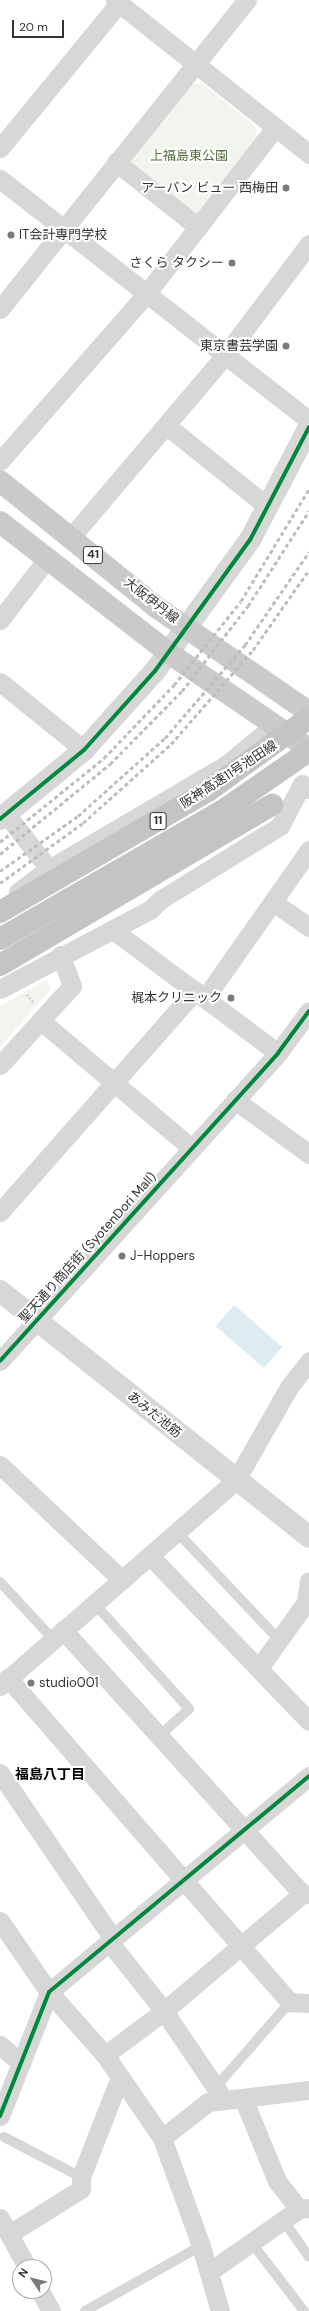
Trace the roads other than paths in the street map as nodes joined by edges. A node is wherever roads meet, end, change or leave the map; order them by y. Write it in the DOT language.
graph roads {
  1 [pos="246,0"];
  2 [pos="117,2"];
  3 [pos="194,64"];
  4 [pos="274,129"];
  5 [pos="0,148"];
  6 [pos="309,154"];
  7 [pos="116,162"];
  8 [pos="0,179"];
  9 [pos="198,227"];
  10 [pos="62,230"];
  11 [pos="309,244"];
  12 [pos="146,294"];
  13 [pos="0,309"];
  14 [pos="226,354"];
  15 [pos="309,420"];
  16 [pos="167,426"];
  17 [pos="309,427"];
  18 [pos="0,461"];
  19 [pos="0,481"];
  20 [pos="268,507"];
  21 [pos="0,522"];
  22 [pos="71,537"];
  23 [pos="46,560"];
  24 [pos="0,620"];
  25 [pos="186,628"];
  26 [pos="169,652"];
  27 [pos="0,682"];
  28 [pos="309,712"];
  29 [pos="309,718"];
  30 [pos="274,725"];
  31 [pos="84,750"];
  32 [pos="309,750"];
  33 [pos="307,783"];
  34 [pos="272,805"];
  35 [pos="3,816"];
  36 [pos="309,850"];
  37 [pos="49,869"];
  38 [pos="273,902"];
  39 [pos="0,906"];
  40 [pos="0,912"];
  41 [pos="0,919"];
  42 [pos="309,927"];
  43 [pos="113,930"];
  44 [pos="0,939"];
  45 [pos="61,955"];
  46 [pos="0,965"];
  47 [pos="22,985"];
  48 [pos="0,989"];
  49 [pos="200,995"];
  50 [pos="309,1011"];
  51 [pos="38,1013"];
  52 [pos="278,1053"];
  53 [pos="0,1065"];
  54 [pos="114,1083"];
  55 [pos="235,1100"];
  56 [pos="190,1147"];
  57 [pos="309,1154"];
  58 [pos="0,1212"];
  59 [pos="0,1291"];
  60 [pos="36,1321"];
  61 [pos="309,1361"];
  62 [pos="0,1362"];
  63 [pos="0,1465"];
  64 [pos="236,1480"];
  65 [pos="177,1532"];
  66 [pos="309,1537"];
  67 [pos="150,1556"];
  68 [pos="122,1580"];
  69 [pos="309,1581"];
  70 [pos="0,1582"];
  71 [pos="94,1603"];
  72 [pos="58,1634"];
  73 [pos="279,1640"];
  74 [pos="259,1668"];
  75 [pos="4,1682"];
  76 [pos="309,1721"];
  77 [pos="160,1735"];
  78 [pos="0,1773"];
  79 [pos="309,1776"];
  80 [pos="248,1830"];
  81 [pos="185,1882"];
  82 [pos="306,1894"];
  83 [pos="0,1921"];
  84 [pos="112,1941"];
  85 [pos="241,1945"];
  86 [pos="49,1992"];
  87 [pos="290,2002"];
  88 [pos="309,2003"];
  89 [pos="164,2011"];
  90 [pos="0,2045"];
  91 [pos="104,2055"];
  92 [pos="21,2063"];
  93 [pos="120,2077"];
  94 [pos="309,2090"];
  95 [pos="219,2094"];
  96 [pos="243,2098"];
  97 [pos="0,2116"];
  98 [pos="4,2137"];
  99 [pos="162,2138"];
  100 [pos="81,2177"];
  101 [pos="304,2209"];
  102 [pos="283,2220"];
  103 [pos="4,2226"];
  104 [pos="251,2242"];
  105 [pos="201,2246"];
  106 [pos="309,2257"];
  107 [pos="23,2259"];
  108 [pos="208,2272"];
  109 [pos="44,2299"];
  110 [pos="51,2311"];
  111 [pos="85,2311"];
  112 [pos="220,2311"];
  113 [pos="304,2311"];
  1 -- 3 [label="street"];
  2 -- 3 [label="street"];
  2 -- 5 [label="street"];
  3 -- 4 [label="street"];
  3 -- 7 [label="street"];
  4 -- 6 [label="street"];
  4 -- 9 [label="street"];
  7 -- 9 [label="street"];
  7 -- 10 [label="street"];
  8 -- 10 [label="street"];
  9 -- 12 [label="street"];
  10 -- 12 [label="street"];
  10 -- 13 [label="street"];
  11 -- 14 [label="street"];
  12 -- 14 [label="street"];
  12 -- 18 [label="street"];
  14 -- 15 [label="street"];
  14 -- 16 [label="street"];
  16 -- 20 [label="street"];
  16 -- 22 [label="street"];
  17 -- 20 [label="street"];
  19 -- 22 [label="main road, 大阪伊丹線 / 41"];
  20 -- 25 [label="street"];
  21 -- 23 [label="main road, 41"];
  22 -- 25 [label="main road, 大阪伊丹線 / 41"];
  23 -- 24 [label="street"];
  23 -- 26 [label="main road, 41"];
  25 -- 26 [label="street"];
  25 -- 28 [label="main road, 大阪伊丹線 / 41"];
  26 -- 30 [label="main road, 41"];
  26 -- 31 [label="street"];
  27 -- 31 [label="street"];
  29 -- 40 [label="highway, 阪神高速11号池田線 / 11, bridge"];
  30 -- 32 [label="main road, 41"];
  30 -- 37 [label="street"];
  31 -- 35 [label="street"];
  32 -- 44 [label="highway, 阪神高速11号池田線 / 11, bridge"];
  33 -- 34 [label="street"];
  33 -- 43 [label="street"];
  34 -- 46 [label="highway, bridge"];
  35 -- 37 [label="street"];
  36 -- 38 [label="street"];
  37 -- 39 [label="street"];
  38 -- 42 [label="street"];
  38 -- 49 [label="street"];
  41 -- 47 [label="street"];
  43 -- 45 [label="street"];
  43 -- 49 [label="street"];
  45 -- 47 [label="street"];
  45 -- 51 [label="street"];
  47 -- 48 [label="street"];
  49 -- 52 [label="street"];
  49 -- 54 [label="street"];
  50 -- 52 [label="street"];
  51 -- 53 [label="street"];
  51 -- 54 [label="street"];
  52 -- 55 [label="street"];
  54 -- 56 [label="street"];
  54 -- 58 [label="street"];
  55 -- 56 [label="street, 聖天通り商店街 (SyotenDori Mall)"];
  55 -- 57 [label="street"];
  56 -- 60 [label="street, 聖天通り商店街 (SyotenDori Mall)"];
  59 -- 60 [label="street, あみだ池筋"];
  60 -- 62 [label="street, 聖天通り商店街 (SyotenDori Mall)"];
  60 -- 64 [label="street, あみだ池筋"];
  61 -- 64 [label="street"];
  63 -- 68 [label="street"];
  64 -- 65 [label="street"];
  64 -- 66 [label="street, あみだ池筋"];
  65 -- 67 [label="street"];
  65 -- 73 [label="lane"];
  67 -- 68 [label="street"];
  67 -- 74 [label="street"];
  68 -- 71 [label="street"];
  69 -- 73 [label="street"];
  70 -- 72 [label="lane"];
  71 -- 72 [label="street"];
  71 -- 77 [label="lane"];
  72 -- 75 [label="street"];
  72 -- 77 [label="street"];
  73 -- 74 [label="street"];
  74 -- 76 [label="street"];
  75 -- 81 [label="street"];
  77 -- 80 [label="street"];
  78 -- 84 [label="street"];
  79 -- 80 [label="street"];
  80 -- 81 [label="street"];
  80 -- 82 [label="street"];
  81 -- 84 [label="street"];
  81 -- 85 [label="street"];
  82 -- 85 [label="street"];
  83 -- 86 [label="street"];
  84 -- 86 [label="street"];
  84 -- 89 [label="street"];
  85 -- 87 [label="street"];
  85 -- 89 [label="street"];
  86 -- 91 [label="street"];
  86 -- 92 [label="street"];
  87 -- 88 [label="street"];
  87 -- 95 [label="lane"];
  89 -- 91 [label="street"];
  89 -- 95 [label="street"];
  90 -- 92 [label="street"];
  91 -- 93 [label="street"];
  92 -- 97 [label="street"];
  93 -- 99 [label="street"];
  93 -- 100 [label="street"];
  94 -- 96 [label="street"];
  95 -- 96 [label="street"];
  95 -- 99 [label="street"];
  96 -- 101 [label="street"];
  98 -- 100 [label="lane"];
  99 -- 105 [label="street"];
  100 -- 103 [label="street"];
  101 -- 102 [label="street"];
  102 -- 104 [label="street"];
  102 -- 106 [label="lane"];
  103 -- 107 [label="street"];
  104 -- 108 [label="street"];
  104 -- 113 [label="lane"];
  105 -- 108 [label="street"];
  105 -- 111 [label="lane"];
  108 -- 112 [label="street"];
  109 -- 110 [label="street"];
}
